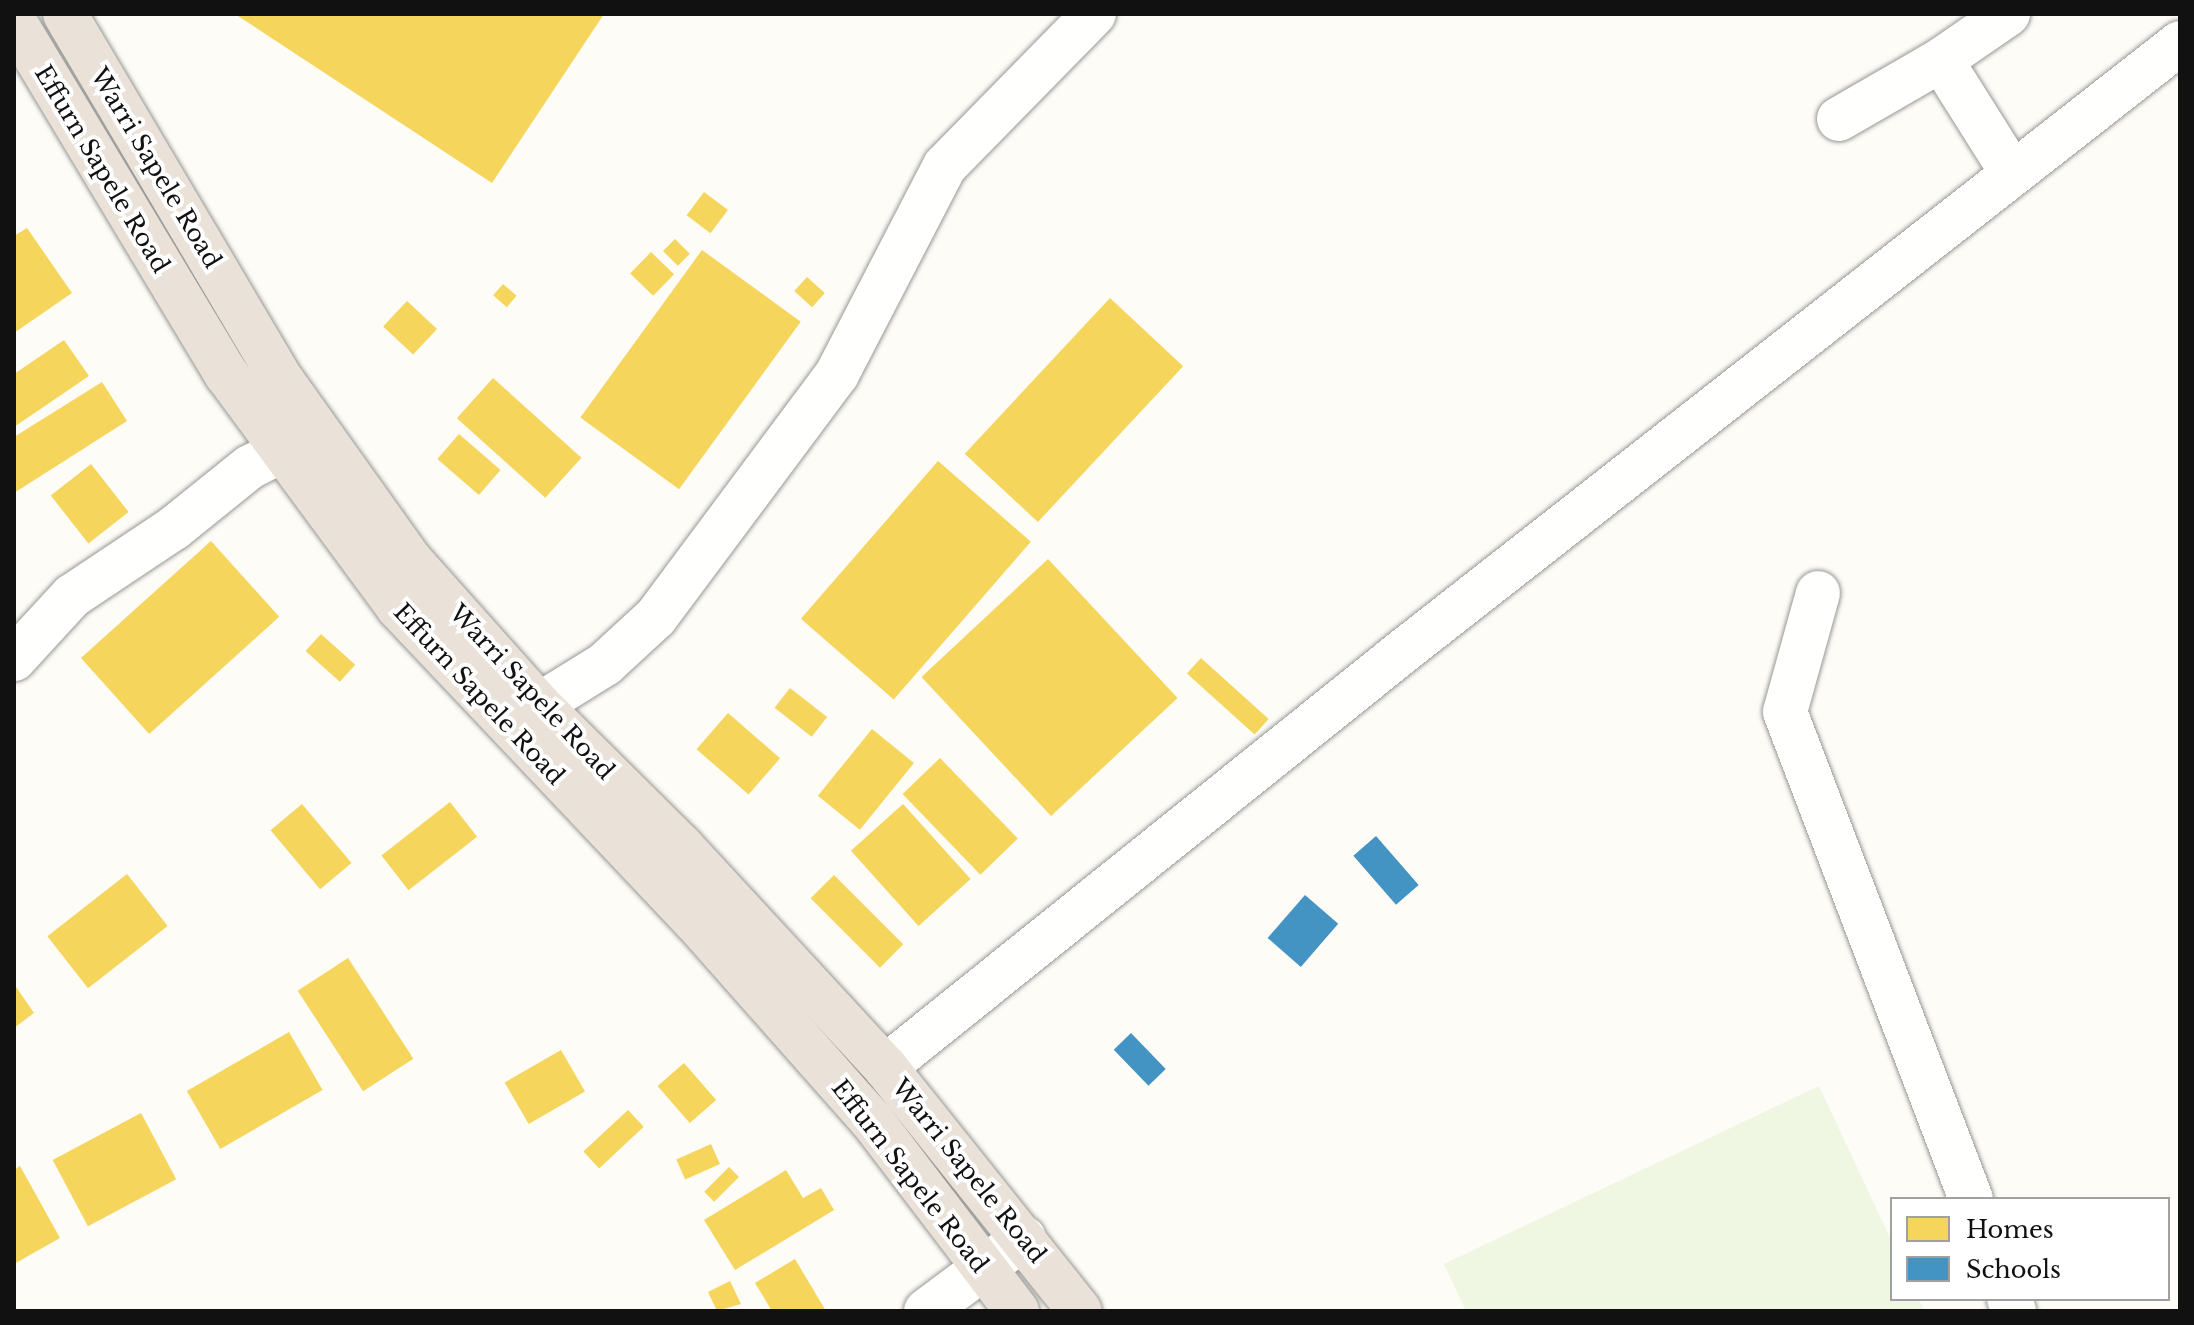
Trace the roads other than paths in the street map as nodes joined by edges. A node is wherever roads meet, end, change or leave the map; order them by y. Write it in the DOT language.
graph roads {
  1 [pos="65,14"];
  2 [pos="1094,14"];
  3 [pos="2008,14"];
  4 [pos="14,21"];
  5 [pos="2180,43"];
  6 [pos="1941,60"];
  7 [pos="1839,119"];
  8 [pos="2011,171"];
  9 [pos="282,451"];
  10 [pos="1818,593"];
  11 [pos="14,659"];
  12 [pos="539,705"];
  13 [pos="710,907"];
  14 [pos="885,1067"];
  15 [pos="1970,1197"];
  16 [pos="1024,1238"];
  17 [pos="982,1270"];
  18 [pos="926,1311"];
  19 [pos="1017,1311"];
  20 [pos="1080,1311"];
  1 -- 12 [label="highway, Warri Sapele Road"];
  2 -- 12 [label="street"];
  3 -- 6 [label="street"];
  4 -- 9 [label="highway, Effurn Sapele Road"];
  5 -- 8 [label="street"];
  6 -- 7 [label="street"];
  6 -- 8 [label="street"];
  8 -- 14 [label="street"];
  9 -- 11 [label="street"];
  9 -- 13 [label="highway, Effurn Sapele Road"];
  10 -- 15 [label="street"];
  12 -- 13 [label="highway, Warri Sapele Road"];
  13 -- 14 [label="highway, Warri Sapele Road"];
  13 -- 17 [label="highway, Effurn Sapele Road"];
  14 -- 16 [label="highway, Warri Sapele Road"];
  16 -- 17 [label="street"];
  16 -- 20 [label="highway, Warri Sapele Road"];
  17 -- 18 [label="street"];
  17 -- 19 [label="highway, Effurn Sapele Road"];
}
